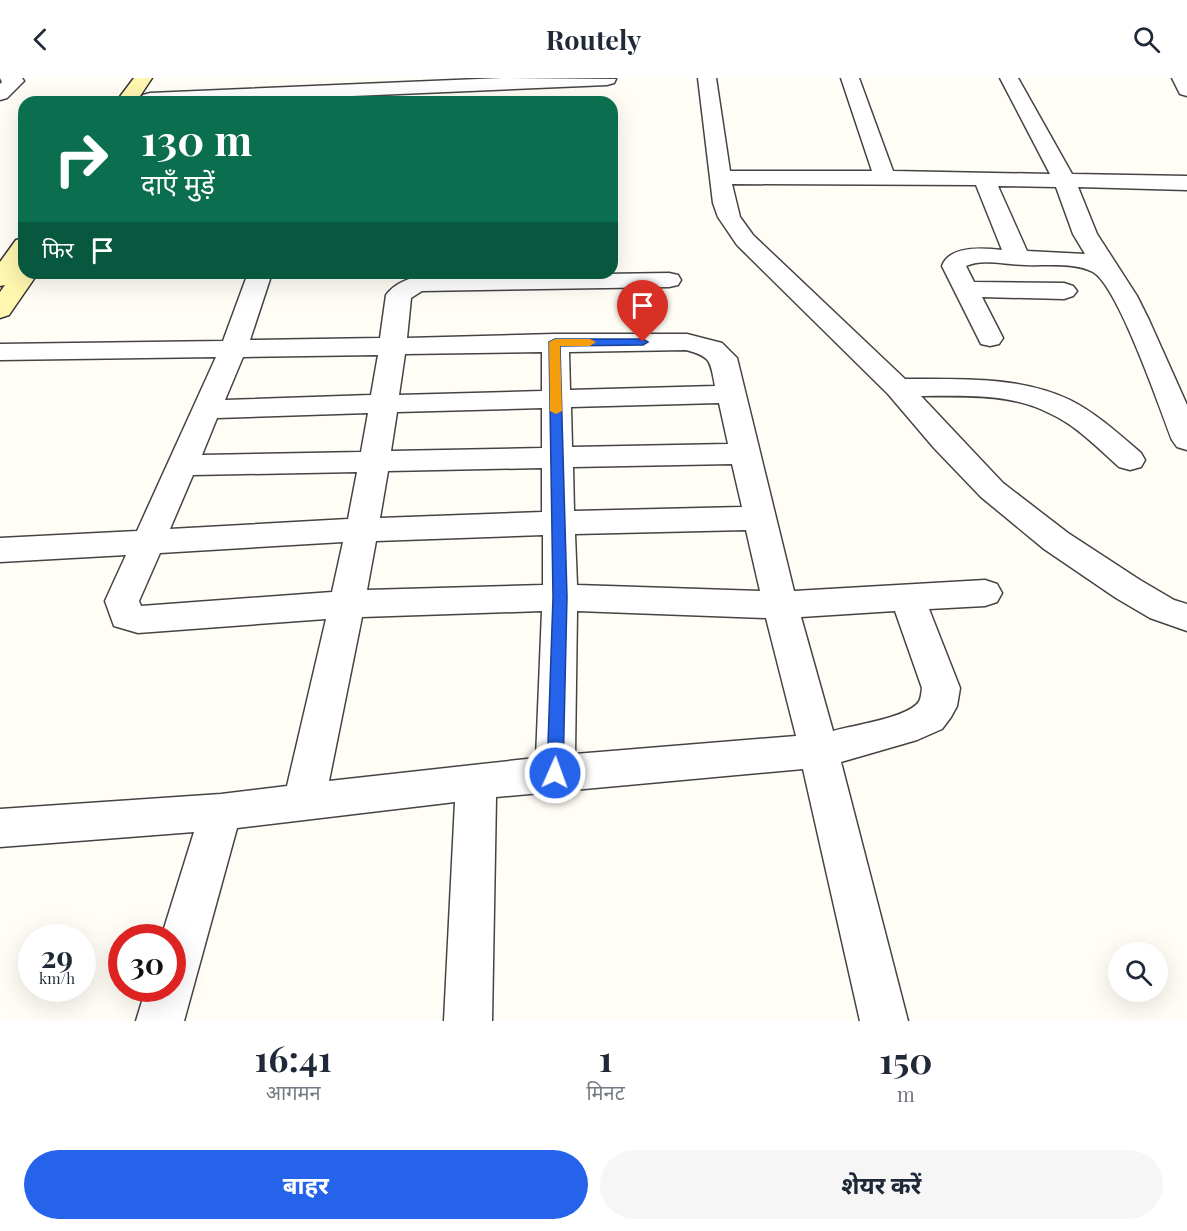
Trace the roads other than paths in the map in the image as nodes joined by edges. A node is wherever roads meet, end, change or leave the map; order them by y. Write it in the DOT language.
graph roads {
  1 [pos="8,78"];
  2 [pos="143,78"];
  3 [pos="164,78"];
  4 [pos="707,78"];
  5 [pos="850,78"];
  6 [pos="1009,78"];
  7 [pos="1181,78"];
  8 [pos="607,79"];
  9 [pos="1187,90"];
  10 [pos="0,94"];
  11 [pos="130,96"];
  12 [pos="152,96"];
  13 [pos="236,96"];
  14 [pos="885,177"];
  15 [pos="721,178"];
  16 [pos="984,179"];
  17 [pos="1064,180"];
  18 [pos="1187,183"];
  19 [pos="18,254"];
  20 [pos="1018,258"];
  21 [pos="1106,269"];
  22 [pos="0,279"];
  23 [pos="22,279"];
  24 [pos="258,279"];
  25 [pos="669,280"];
  26 [pos="966,290"];
  27 [pos="1064,291"];
  28 [pos="0,310"];
  29 [pos="990,338"];
  30 [pos="555,342"];
  31 [pos="393,345"];
  32 [pos="234,347"];
  33 [pos="0,352"];
  34 [pos="1158,369"];
  35 [pos="1187,370"];
  36 [pos="898,388"];
  37 [pos="732,394"];
  38 [pos="556,399"];
  39 [pos="383,405"];
  40 [pos="207,409"];
  41 [pos="1187,440"];
  42 [pos="746,454"];
  43 [pos="557,458"];
  44 [pos="373,460"];
  45 [pos="1130,460"];
  46 [pos="183,465"];
  47 [pos="761,518"];
  48 [pos="558,523"];
  49 [pos="361,530"];
  50 [pos="149,543"];
  51 [pos="0,550"];
  52 [pos="985,593"];
  53 [pos="560,597"];
  54 [pos="906,598"];
  55 [pos="348,604"];
  56 [pos="780,605"];
  57 [pos="1187,618"];
  58 [pos="819,751"];
  59 [pos="555,773"];
  60 [pos="476,782"];
  61 [pos="304,802"];
  62 [pos="221,812"];
  63 [pos="0,828"];
  64 [pos="186,931"];
  65 [pos="165,1002"];
  66 [pos="160,1021"];
  67 [pos="468,1021"];
  68 [pos="884,1021"];
  1 -- 10 [label="street"];
  2 -- 11 [label="main road"];
  3 -- 12 [label="main road"];
  4 -- 15 [label="street"];
  5 -- 14 [label="street"];
  6 -- 17 [label="street"];
  7 -- 9 [label="street"];
  8 -- 13 [label="street"];
  14 -- 15 [label="street"];
  14 -- 16 [label="street"];
  15 -- 36 [label="street"];
  16 -- 17 [label="street"];
  16 -- 20 [label="street"];
  17 -- 18 [label="street"];
  17 -- 21 [label="street"];
  19 -- 22 [label="main road"];
  20 -- 21 [label="street"];
  20 -- 26 [label="street"];
  21 -- 34 [label="street"];
  23 -- 28 [label="main road"];
  24 -- 32 [label="street"];
  25 -- 31 [label="street"];
  26 -- 27 [label="street"];
  26 -- 29 [label="street"];
  30 -- 31 [label="street"];
  30 -- 37 [label="street"];
  30 -- 38 [label="street"];
  31 -- 32 [label="street"];
  31 -- 39 [label="street"];
  32 -- 33 [label="street"];
  32 -- 40 [label="street"];
  34 -- 35 [label="street"];
  34 -- 41 [label="street"];
  36 -- 45 [label="street"];
  36 -- 57 [label="street"];
  37 -- 38 [label="street"];
  37 -- 42 [label="street"];
  38 -- 39 [label="street"];
  38 -- 43 [label="street"];
  39 -- 40 [label="street"];
  39 -- 44 [label="street"];
  40 -- 46 [label="street"];
  42 -- 43 [label="street"];
  42 -- 47 [label="street"];
  43 -- 44 [label="street"];
  43 -- 48 [label="street"];
  44 -- 46 [label="street"];
  44 -- 49 [label="street"];
  46 -- 50 [label="street"];
  47 -- 48 [label="street"];
  47 -- 56 [label="street"];
  48 -- 49 [label="street"];
  48 -- 53 [label="street"];
  49 -- 50 [label="street"];
  49 -- 55 [label="street"];
  50 -- 51 [label="street"];
  50 -- 55 [label="street"];
  52 -- 54 [label="street"];
  53 -- 55 [label="street"];
  53 -- 56 [label="street"];
  53 -- 59 [label="street"];
  54 -- 56 [label="street"];
  54 -- 58 [label="street"];
  55 -- 61 [label="street"];
  56 -- 58 [label="street"];
  58 -- 59 [label="street"];
  58 -- 68 [label="street"];
  59 -- 60 [label="street"];
  60 -- 61 [label="street"];
  60 -- 67 [label="street"];
  61 -- 62 [label="street"];
  62 -- 63 [label="street"];
  62 -- 64 [label="street"];
  65 -- 66 [label="street"];
}
